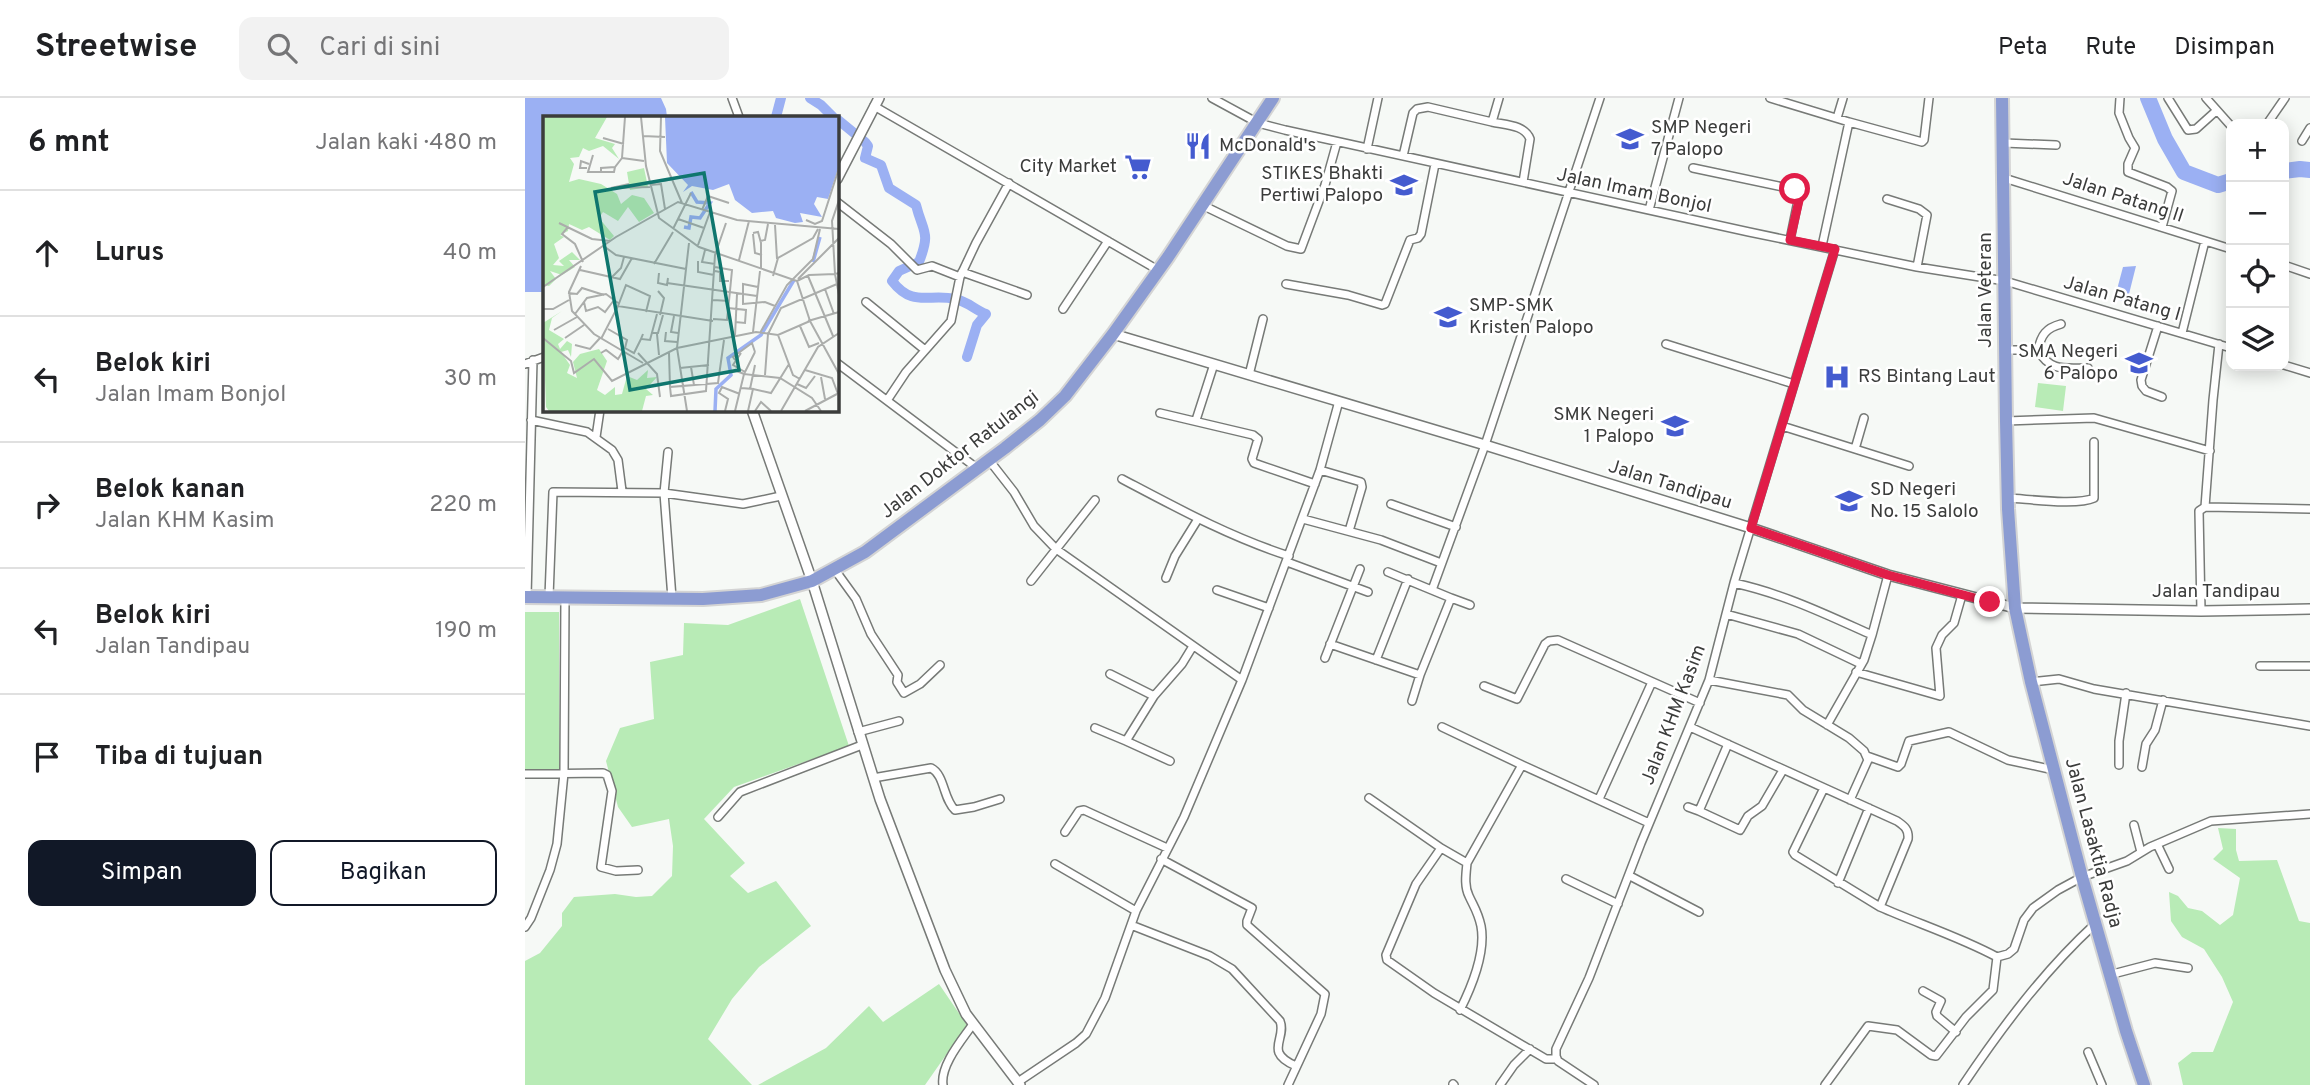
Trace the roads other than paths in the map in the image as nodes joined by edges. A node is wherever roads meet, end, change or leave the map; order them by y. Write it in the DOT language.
graph roads {
  1 [pos="731,98"];
  2 [pos="1212,98"];
  3 [pos="1273,98"];
  4 [pos="1378,98"];
  5 [pos="1499,98"];
  6 [pos="1600,98"];
  7 [pos="1679,98"];
  8 [pos="1770,98"];
  9 [pos="1843,98"];
  10 [pos="1929,98"];
  11 [pos="2002,98"];
  12 [pos="2119,98"];
  13 [pos="2168,98"];
  14 [pos="2206,98"];
  15 [pos="2285,98"];
  16 [pos="877,102"];
  17 [pos="2215,111"];
  18 [pos="739,116"];
  19 [pos="1837,118"];
  20 [pos="2270,119"];
  21 [pos="2226,121"];
  22 [pos="1492,122"];
  23 [pos="1850,122"];
  24 [pos="1258,123"];
  25 [pos="2310,128"];
  26 [pos="2302,141"];
  27 [pos="1337,142"];
  28 [pos="2004,143"];
  29 [pos="2056,145"];
  30 [pos="1367,149"];
  31 [pos="1403,156"];
  32 [pos="1435,164"];
  33 [pos="839,168"];
  34 [pos="1693,168"];
  35 [pos="2004,178"];
  36 [pos="1523,182"];
  37 [pos="1009,183"];
  38 [pos="1569,193"];
  39 [pos="1887,199"];
  40 [pos="838,203"];
  41 [pos="1202,205"];
  42 [pos="1649,210"];
  43 [pos="2162,226"];
  44 [pos="1790,240"];
  45 [pos="1108,241"];
  46 [pos="2205,241"];
  47 [pos="1822,246"];
  48 [pos="2226,247"];
  49 [pos="1835,249"];
  50 [pos="1917,267"];
  51 [pos="2289,267"];
  52 [pos="1158,270"];
  53 [pos="961,274"];
  54 [pos="2310,274"];
  55 [pos="2005,281"];
  56 [pos="1286,284"];
  57 [pos="1027,295"];
  58 [pos="866,302"];
  59 [pos="1063,309"];
  60 [pos="1263,319"];
  61 [pos="2061,324"];
  62 [pos="2158,326"];
  63 [pos="2182,333"];
  64 [pos="1113,334"];
  65 [pos="1666,344"];
  66 [pos="2219,344"];
  67 [pos="2226,346"];
  68 [pos="925,350"];
  69 [pos="2005,350"];
  70 [pos="2038,350"];
  71 [pos="543,357"];
  72 [pos="533,360"];
  73 [pos="525,364"];
  74 [pos="838,364"];
  75 [pos="1214,364"];
  76 [pos="2289,367"];
  77 [pos="2088,368"];
  78 [pos="2310,373"];
  79 [pos="1249,375"];
  80 [pos="1794,384"];
  81 [pos="2162,397"];
  82 [pos="888,399"];
  83 [pos="1339,401"];
  84 [pos="600,411"];
  85 [pos="752,411"];
  86 [pos="1160,412"];
  87 [pos="1864,418"];
  88 [pos="531,420"];
  89 [pos="1196,420"];
  90 [pos="2006,421"];
  91 [pos="1782,426"];
  92 [pos="596,437"];
  93 [pos="528,438"];
  94 [pos="2094,442"];
  95 [pos="1485,445"];
  96 [pos="1855,449"];
  97 [pos="2210,451"];
  98 [pos="668,453"];
  99 [pos="989,460"];
  100 [pos="1909,466"];
  101 [pos="978,469"];
  102 [pos="1320,470"];
  103 [pos="1122,479"];
  104 [pos="1315,484"];
  105 [pos="622,492"];
  106 [pos="664,493"];
  107 [pos="781,496"];
  108 [pos="2008,498"];
  109 [pos="1095,500"];
  110 [pos="1391,504"];
  111 [pos="2205,507"];
  112 [pos="2310,509"];
  113 [pos="1198,519"];
  114 [pos="1303,519"];
  115 [pos="1456,527"];
  116 [pos="1751,528"];
  117 [pos="1349,531"];
  118 [pos="1056,550"];
  119 [pos="1288,559"];
  120 [pos="1441,563"];
  121 [pos="1360,569"];
  122 [pos="835,570"];
  123 [pos="1388,572"];
  124 [pos="1888,575"];
  125 [pos="1166,578"];
  126 [pos="1408,579"];
  127 [pos="812,581"];
  128 [pos="1031,581"];
  129 [pos="1734,583"];
  130 [pos="1352,587"];
  131 [pos="1217,590"];
  132 [pos="1432,590"];
  133 [pos="1368,592"];
  134 [pos="1962,595"];
  135 [pos="526,597"];
  136 [pos="549,597"];
  137 [pos="565,597"];
  138 [pos="672,598"];
  139 [pos="1451,598"];
  140 [pos="1470,605"];
  141 [pos="1269,608"];
  142 [pos="2015,608"];
  143 [pos="2310,609"];
  144 [pos="2201,611"];
  145 [pos="1726,614"];
  146 [pos="1872,635"];
  147 [pos="1330,644"];
  148 [pos="1193,646"];
  149 [pos="1325,658"];
  150 [pos="1376,660"];
  151 [pos="1861,664"];
  152 [pos="940,665"];
  153 [pos="2260,666"];
  154 [pos="2310,666"];
  155 [pos="1856,672"];
  156 [pos="1110,674"];
  157 [pos="1420,675"];
  158 [pos="1242,680"];
  159 [pos="1709,680"];
  160 [pos="1652,682"];
  161 [pos="2031,682"];
  162 [pos="1484,686"];
  163 [pos="2126,693"];
  164 [pos="1154,696"];
  165 [pos="2163,700"];
  166 [pos="1412,701"];
  167 [pos="1700,703"];
  168 [pos="899,722"];
  169 [pos="1827,725"];
  170 [pos="2310,726"];
  171 [pos="1443,727"];
  172 [pos="1690,727"];
  173 [pos="1095,728"];
  174 [pos="858,732"];
  175 [pos="1126,741"];
  176 [pos="1728,744"];
  177 [pos="863,745"];
  178 [pos="1867,756"];
  179 [pos="1170,761"];
  180 [pos="1522,765"];
  181 [pos="2119,765"];
  182 [pos="2142,767"];
  183 [pos="1783,770"];
  184 [pos="2054,770"];
  185 [pos="564,773"];
  186 [pos="525,774"];
  187 [pos="873,778"];
  188 [pos="1824,788"];
  189 [pos="1369,798"];
  190 [pos="1000,799"];
  191 [pos="1599,799"];
  192 [pos="1850,800"];
  193 [pos="1688,807"];
  194 [pos="1869,808"];
  195 [pos="1699,811"];
  196 [pos="2310,814"];
  197 [pos="718,817"];
  198 [pos="1649,823"];
  199 [pos="2134,825"];
  200 [pos="1065,832"];
  201 [pos="2157,844"];
  202 [pos="1167,848"];
  203 [pos="1441,848"];
  204 [pos="2141,852"];
  205 [pos="1161,859"];
  206 [pos="1467,863"];
  207 [pos="1055,864"];
  208 [pos="2169,869"];
  209 [pos="639,870"];
  210 [pos="1630,876"];
  211 [pos="2082,877"];
  212 [pos="1566,879"];
  213 [pos="1838,883"];
  214 [pos="1618,904"];
  215 [pos="1880,907"];
  216 [pos="1136,911"];
  217 [pos="1699,912"];
  218 [pos="2095,924"];
  219 [pos="1131,925"];
  220 [pos="525,927"];
  221 [pos="1997,957"];
  222 [pos="2188,968"];
  223 [pos="2109,975"];
  224 [pos="1923,991"];
  225 [pos="1460,1010"];
  226 [pos="973,1024"];
  227 [pos="1956,1032"];
  228 [pos="1530,1049"];
  229 [pos="2088,1052"];
  230 [pos="1556,1059"];
  231 [pos="1296,1066"];
  232 [pos="1019,1083"];
  233 [pos="943,1085"];
  234 [pos="1288,1085"];
  235 [pos="1501,1085"];
  236 [pos="1594,1085"];
  237 [pos="1825,1085"];
  238 [pos="1963,1085"];
  239 [pos="2102,1085"];
  240 [pos="2144,1085"];
  1 -- 18 [label="street"];
  2 -- 24 [label="street, Jalan Imam Bonjol"];
  3 -- 24 [label="highway, Jalan Doktor Ratulangi"];
  4 -- 30 [label="street"];
  5 -- 22 [label="street"];
  6 -- 38 [label="street"];
  7 -- 42 [label="street"];
  8 -- 19 [label="street"];
  9 -- 19 [label="street"];
  10 -- 23 [label="street"];
  11 -- 28 [label="highway, Jalan Veteran"];
  12 -- 43 [label="street"];
  13 -- 17 [label="street"];
  14 -- 17 [label="street"];
  15 -- 20 [label="street"];
  16 -- 33 [label="street"];
  16 -- 37 [label="street"];
  17 -- 21 [label="street"];
  19 -- 23 [label="street"];
  22 -- 31 [label="street"];
  22 -- 36 [label="street"];
  23 -- 47 [label="street"];
  24 -- 27 [label="street, Jalan Imam Bonjol"];
  24 -- 41 [label="highway, Jalan Doktor Ratulangi"];
  25 -- 26 [label="street"];
  27 -- 30 [label="street, Jalan Imam Bonjol"];
  27 -- 41 [label="street"];
  28 -- 29 [label="street"];
  28 -- 35 [label="highway, Jalan Veteran"];
  30 -- 31 [label="street, Jalan Imam Bonjol"];
  31 -- 32 [label="street, Jalan Imam Bonjol"];
  32 -- 36 [label="street, Jalan Imam Bonjol"];
  32 -- 56 [label="street"];
  34 -- 44 [label="street"];
  35 -- 43 [label="street, Jalan Patang II"];
  35 -- 55 [label="highway, Jalan Veteran"];
  36 -- 38 [label="street, Jalan Imam Bonjol"];
  37 -- 45 [label="street"];
  37 -- 53 [label="street"];
  38 -- 42 [label="street, Jalan Imam Bonjol"];
  38 -- 95 [label="street"];
  39 -- 50 [label="street"];
  40 -- 53 [label="street"];
  41 -- 52 [label="highway, Jalan Doktor Ratulangi"];
  42 -- 44 [label="street, Jalan Imam Bonjol"];
  43 -- 46 [label="street, Jalan Patang II"];
  44 -- 47 [label="street, Jalan Imam Bonjol"];
  45 -- 52 [label="street"];
  45 -- 59 [label="street"];
  46 -- 48 [label="street, Jalan Patang II"];
  46 -- 63 [label="street"];
  47 -- 49 [label="street, Jalan Imam Bonjol"];
  49 -- 50 [label="street, Jalan Imam Bonjol"];
  49 -- 80 [label="street, Jalan KHM Kasim"];
  50 -- 55 [label="street, Jalan Imam Bonjol"];
  51 -- 54 [label="street"];
  52 -- 64 [label="highway, Jalan Doktor Ratulangi"];
  53 -- 57 [label="street"];
  53 -- 68 [label="street"];
  55 -- 62 [label="street, Jalan Patang I"];
  55 -- 69 [label="highway, Jalan Veteran"];
  58 -- 68 [label="street"];
  60 -- 79 [label="street"];
  61 -- 70 [label="street"];
  62 -- 63 [label="street, Jalan Patang I"];
  62 -- 81 [label="street"];
  63 -- 66 [label="street, Jalan Patang I"];
  64 -- 75 [label="street, Jalan Tandipau"];
  64 -- 99 [label="highway, Jalan Doktor Ratulangi"];
  65 -- 80 [label="street"];
  66 -- 67 [label="street, Jalan Patang I"];
  66 -- 97 [label="street"];
  68 -- 82 [label="street"];
  69 -- 70 [label="street"];
  69 -- 90 [label="highway, Jalan Veteran"];
  70 -- 77 [label="street"];
  71 -- 72 [label="street"];
  72 -- 73 [label="street"];
  72 -- 88 [label="street"];
  74 -- 82 [label="street"];
  75 -- 79 [label="street, Jalan Tandipau"];
  75 -- 89 [label="street"];
  76 -- 78 [label="street"];
  79 -- 83 [label="street, Jalan Tandipau"];
  80 -- 91 [label="street, Jalan KHM Kasim"];
  82 -- 101 [label="street"];
  83 -- 95 [label="street, Jalan Tandipau"];
  83 -- 102 [label="street"];
  84 -- 92 [label="street"];
  85 -- 107 [label="street"];
  86 -- 89 [label="street"];
  87 -- 96 [label="street"];
  88 -- 92 [label="street"];
  88 -- 93 [label="street"];
  89 -- 104 [label="street"];
  90 -- 97 [label="street"];
  90 -- 108 [label="highway, Jalan Veteran"];
  91 -- 96 [label="street"];
  91 -- 116 [label="street, Jalan KHM Kasim"];
  92 -- 105 [label="street"];
  93 -- 135 [label="street"];
  94 -- 108 [label="street"];
  95 -- 115 [label="street"];
  95 -- 116 [label="street, Jalan Tandipau"];
  96 -- 100 [label="street"];
  97 -- 111 [label="street"];
  98 -- 106 [label="street"];
  99 -- 101 [label="highway, Jalan Doktor Ratulangi"];
  99 -- 118 [label="street"];
  101 -- 122 [label="highway, Jalan Doktor Ratulangi"];
  102 -- 104 [label="street"];
  102 -- 117 [label="street"];
  103 -- 113 [label="street"];
  104 -- 114 [label="street"];
  105 -- 106 [label="street"];
  105 -- 136 [label="street"];
  106 -- 107 [label="street"];
  106 -- 138 [label="street"];
  107 -- 127 [label="street"];
  108 -- 142 [label="highway, Jalan Veteran"];
  109 -- 118 [label="street"];
  110 -- 115 [label="street"];
  111 -- 112 [label="street"];
  111 -- 144 [label="street"];
  113 -- 119 [label="street"];
  113 -- 125 [label="street"];
  114 -- 117 [label="street"];
  114 -- 119 [label="street"];
  115 -- 120 [label="street"];
  116 -- 124 [label="street, Jalan Tandipau"];
  116 -- 129 [label="street, Jalan KHM Kasim"];
  117 -- 120 [label="street"];
  118 -- 128 [label="street"];
  118 -- 148 [label="street"];
  119 -- 130 [label="street"];
  119 -- 141 [label="street"];
  120 -- 132 [label="street"];
  121 -- 130 [label="street"];
  122 -- 127 [label="highway, Jalan Doktor Ratulangi"];
  122 -- 152 [label="street"];
  123 -- 126 [label="street"];
  124 -- 134 [label="street, Jalan Tandipau"];
  124 -- 146 [label="street"];
  126 -- 132 [label="street"];
  126 -- 150 [label="street"];
  127 -- 138 [label="highway, Jalan Doktor Ratulangi"];
  127 -- 174 [label="street"];
  129 -- 145 [label="street, Jalan KHM Kasim"];
  129 -- 146 [label="street"];
  130 -- 133 [label="street"];
  130 -- 147 [label="street"];
  131 -- 141 [label="street"];
  132 -- 139 [label="street"];
  134 -- 142 [label="street, Jalan Tandipau"];
  134 -- 155 [label="street"];
  135 -- 136 [label="highway, Jalan Doktor Ratulangi"];
  136 -- 137 [label="highway, Jalan Doktor Ratulangi"];
  137 -- 138 [label="highway, Jalan Doktor Ratulangi"];
  137 -- 185 [label="street"];
  139 -- 140 [label="street"];
  139 -- 157 [label="street"];
  141 -- 158 [label="street"];
  142 -- 144 [label="street, Jalan Tandipau"];
  142 -- 161 [label="highway, Jalan Lasaktia Radja"];
  143 -- 144 [label="street, Jalan Tandipau"];
  145 -- 151 [label="street"];
  145 -- 159 [label="street, Jalan KHM Kasim"];
  146 -- 151 [label="street"];
  147 -- 149 [label="street"];
  147 -- 150 [label="street"];
  148 -- 158 [label="street"];
  148 -- 164 [label="street"];
  150 -- 157 [label="street"];
  151 -- 155 [label="street"];
  153 -- 154 [label="street"];
  155 -- 169 [label="street"];
  156 -- 164 [label="street"];
  157 -- 166 [label="street"];
  158 -- 202 [label="street"];
  159 -- 167 [label="street, Jalan KHM Kasim"];
  159 -- 169 [label="street"];
  160 -- 162 [label="street"];
  160 -- 167 [label="street"];
  160 -- 191 [label="street"];
  161 -- 163 [label="street"];
  161 -- 184 [label="highway, Jalan Lasaktia Radja"];
  163 -- 165 [label="street"];
  163 -- 181 [label="street"];
  164 -- 175 [label="street"];
  165 -- 170 [label="street"];
  165 -- 182 [label="street"];
  167 -- 172 [label="street, Jalan KHM Kasim"];
  168 -- 174 [label="street"];
  169 -- 178 [label="street"];
  171 -- 180 [label="street"];
  172 -- 176 [label="street"];
  172 -- 198 [label="street, Jalan KHM Kasim"];
  173 -- 175 [label="street"];
  174 -- 177 [label="street"];
  175 -- 179 [label="street"];
  176 -- 183 [label="street"];
  176 -- 195 [label="street"];
  177 -- 187 [label="street"];
  177 -- 197 [label="street"];
  178 -- 184 [label="street"];
  178 -- 192 [label="street"];
  180 -- 191 [label="street"];
  180 -- 206 [label="street"];
  183 -- 188 [label="street"];
  183 -- 195 [label="street"];
  184 -- 211 [label="highway, Jalan Lasaktia Radja"];
  185 -- 186 [label="street"];
  185 -- 209 [label="street"];
  185 -- 220 [label="street"];
  187 -- 190 [label="street"];
  187 -- 226 [label="street"];
  188 -- 192 [label="street"];
  188 -- 213 [label="street"];
  189 -- 203 [label="street"];
  191 -- 198 [label="street"];
  192 -- 194 [label="street"];
  193 -- 195 [label="street"];
  194 -- 213 [label="street"];
  194 -- 215 [label="street"];
  196 -- 201 [label="street"];
  198 -- 210 [label="street, Jalan KHM Kasim"];
  199 -- 204 [label="street"];
  200 -- 202 [label="street"];
  201 -- 204 [label="street"];
  201 -- 208 [label="street"];
  202 -- 205 [label="street"];
  203 -- 206 [label="street"];
  203 -- 225 [label="street"];
  204 -- 211 [label="street"];
  205 -- 216 [label="street"];
  205 -- 231 [label="street"];
  206 -- 225 [label="street"];
  207 -- 216 [label="street"];
  210 -- 214 [label="street, Jalan KHM Kasim"];
  210 -- 217 [label="street"];
  211 -- 218 [label="highway, Jalan Lasaktia Radja"];
  211 -- 221 [label="street"];
  212 -- 214 [label="street"];
  213 -- 215 [label="street"];
  214 -- 230 [label="street, Jalan KHM Kasim"];
  215 -- 221 [label="street"];
  216 -- 219 [label="street"];
  218 -- 223 [label="highway, Jalan Lasaktia Radja"];
  218 -- 238 [label="street"];
  219 -- 231 [label="street"];
  219 -- 232 [label="street"];
  221 -- 227 [label="street"];
  222 -- 223 [label="street"];
  223 -- 240 [label="highway, Jalan Lasaktia Radja"];
  224 -- 227 [label="street"];
  225 -- 228 [label="street"];
  226 -- 232 [label="street"];
  226 -- 233 [label="street"];
  227 -- 237 [label="street"];
  228 -- 230 [label="street"];
  228 -- 235 [label="street"];
  229 -- 239 [label="street"];
  230 -- 236 [label="street"];
  231 -- 234 [label="street"];
}
